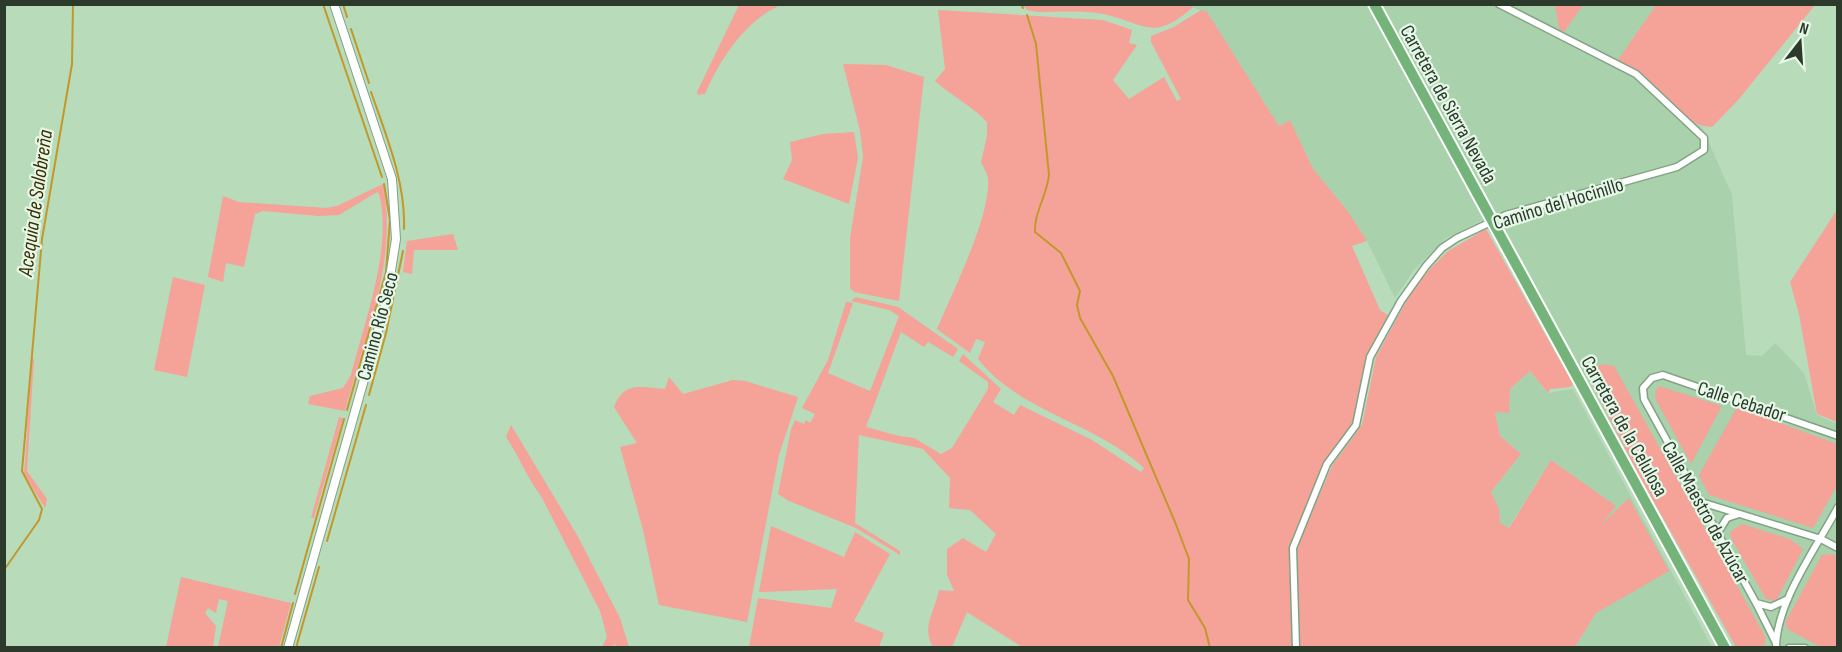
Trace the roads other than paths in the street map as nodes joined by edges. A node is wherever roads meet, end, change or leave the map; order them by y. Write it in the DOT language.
graph roads {
  1 [pos="334,4"];
  2 [pos="1374,4"];
  3 [pos="1499,4"];
  4 [pos="1492,221"];
  5 [pos="1647,382"];
  6 [pos="1838,436"];
  7 [pos="1701,502"];
  8 [pos="1838,507"];
  9 [pos="1740,513"];
  10 [pos="1718,534"];
  11 [pos="1821,539"];
  12 [pos="1838,548"];
  13 [pos="1788,599"];
  14 [pos="1756,603"];
  15 [pos="1776,645"];
  16 [pos="288,648"];
  17 [pos="1296,648"];
  18 [pos="1725,648"];
  19 [pos="1789,648"];
  20 [pos="1805,648"];
  1 -- 16 [label="street, Camino Río Seco"];
  2 -- 4 [label="highway, Carretera de Sierra Nevada"];
  3 -- 4 [label="street, Camino del Hocinillo"];
  4 -- 17 [label="street, Camino del Hocinillo"];
  4 -- 18 [label="highway, Carretera de la Celulosa"];
  5 -- 6 [label="street, Calle Cebador"];
  5 -- 7 [label="street, Calle Maestro de Azúcar"];
  7 -- 9 [label="street"];
  7 -- 10 [label="street, Calle Maestro de Azúcar"];
  8 -- 11 [label="street"];
  9 -- 10 [label="street"];
  9 -- 11 [label="street"];
  10 -- 14 [label="street, Calle Maestro de Azúcar"];
  11 -- 12 [label="street"];
  11 -- 13 [label="street"];
  13 -- 14 [label="street"];
  13 -- 15 [label="street"];
  14 -- 15 [label="street, Calle Maestro de Azúcar"];
  19 -- 20 [label="street"];
}
